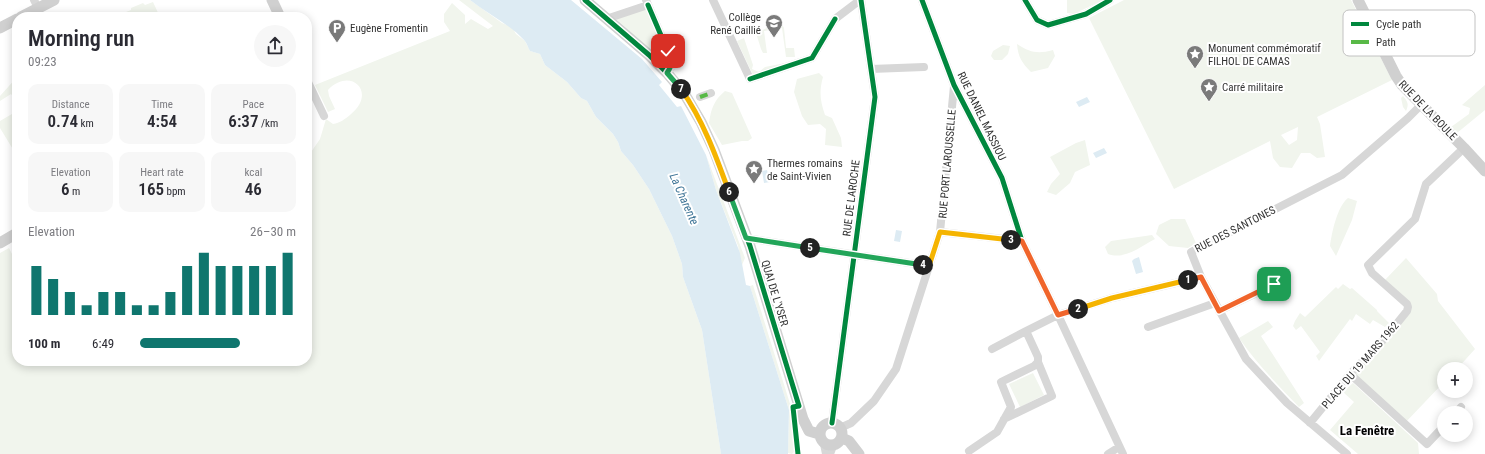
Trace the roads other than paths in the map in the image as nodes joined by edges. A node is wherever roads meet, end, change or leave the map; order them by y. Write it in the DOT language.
graph roads {
  1 [pos="54,0"];
  2 [pos="272,0"];
  3 [pos="585,0"];
  4 [pos="713,0"];
  5 [pos="860,0"];
  6 [pos="922,0"];
  7 [pos="1025,0"];
  8 [pos="1110,0"];
  9 [pos="1358,0"];
  10 [pos="647,2"];
  11 [pos="36,4"];
  12 [pos="1363,10"];
  13 [pos="27,12"];
  14 [pos="278,12"];
  15 [pos="606,18"];
  16 [pos="12,22"];
  17 [pos="0,28"];
  18 [pos="1386,56"];
  19 [pos="924,67"];
  20 [pos="871,69"];
  21 [pos="667,73"];
  22 [pos="954,85"];
  23 [pos="312,91"];
  24 [pos="712,93"];
  25 [pos="696,99"];
  26 [pos="1421,105"];
  27 [pos="324,116"];
  28 [pos="1464,148"];
  29 [pos="1485,171"];
  30 [pos="940,232"];
  31 [pos="12,236"];
  32 [pos="746,238"];
  33 [pos="1022,241"];
  34 [pos="0,243"];
  35 [pos="854,255"];
  36 [pos="929,266"];
  37 [pos="1201,277"];
  38 [pos="1274,284"];
  39 [pos="1215,303"];
  40 [pos="1219,311"];
  41 [pos="1058,315"];
  42 [pos="1148,327"];
  43 [pos="1026,331"];
  44 [pos="992,349"];
  45 [pos="1038,362"];
  46 [pos="1350,374"];
  47 [pos="1004,419"];
  48 [pos="1310,423"];
  49 [pos="838,430"];
  50 [pos="1437,433"];
  51 [pos="827,446"];
  52 [pos="1121,450"];
  53 [pos="969,451"];
  54 [pos="859,454"];
  55 [pos="1108,454"];
  56 [pos="1347,454"];
  1 -- 11 [label="street"];
  2 -- 14 [label="street"];
  3 -- 15 [label="street, QUAI DE L'YSER"];
  4 -- 5 [label="street"];
  5 -- 20 [label="street, RUE DE LAROCHE"];
  6 -- 22 [label="street, RUE DANIEL MASSIOU"];
  7 -- 8 [label="street"];
  9 -- 12 [label="street, RUE DE LA BOULE"];
  10 -- 15 [label="street"];
  10 -- 21 [label="street"];
  11 -- 13 [label="street"];
  15 -- 21 [label="street, QUAI DE L'YSER"];
  16 -- 17 [label="street"];
  18 -- 26 [label="street, RUE DE LA BOULE"];
  19 -- 20 [label="street"];
  20 -- 35 [label="street, RUE DE LAROCHE"];
  21 -- 25 [label="street, QUAI DE L'YSER"];
  22 -- 30 [label="street, RUE PORT LAROUSSELLE"];
  22 -- 33 [label="street, RUE DANIEL MASSIOU"];
  23 -- 27 [label="street"];
  24 -- 25 [label="street"];
  25 -- 32 [label="street, QUAI DE L'YSER"];
  26 -- 28 [label="street, RUE DE LA BOULE"];
  26 -- 37 [label="street, RUE DES SANTONES"];
  28 -- 29 [label="street, RUE DE LA BOULE"];
  28 -- 46 [label="street, PLACE DU 19 MARS 1962"];
  30 -- 33 [label="street"];
  30 -- 36 [label="street, RUE PORT LAROUSSELLE"];
  31 -- 34 [label="street"];
  32 -- 35 [label="street"];
  32 -- 51 [label="street, QUAI DE L'YSER"];
  33 -- 41 [label="street, RUE DANIEL MASSIOU"];
  35 -- 36 [label="street"];
  35 -- 49 [label="street, RUE DE LAROCHE"];
  36 -- 49 [label="street, RUE PORT LAROUSSELLE"];
  37 -- 39 [label="street"];
  37 -- 41 [label="street"];
  38 -- 40 [label="street"];
  39 -- 40 [label="street"];
  39 -- 42 [label="street"];
  40 -- 48 [label="street"];
  41 -- 43 [label="street"];
  41 -- 52 [label="street, RUE DANIEL MASSIOU"];
  43 -- 44 [label="street"];
  43 -- 45 [label="street"];
  45 -- 47 [label="street"];
  45 -- 47 [label="street"];
  46 -- 48 [label="street, PLACE DU 19 MARS 1962"];
  46 -- 50 [label="street"];
  47 -- 53 [label="street"];
  48 -- 56 [label="street"];
  49 -- 51 [label="street"];
  49 -- 51 [label="street"];
  49 -- 54 [label="street"];
  52 -- 55 [label="street"];
}
